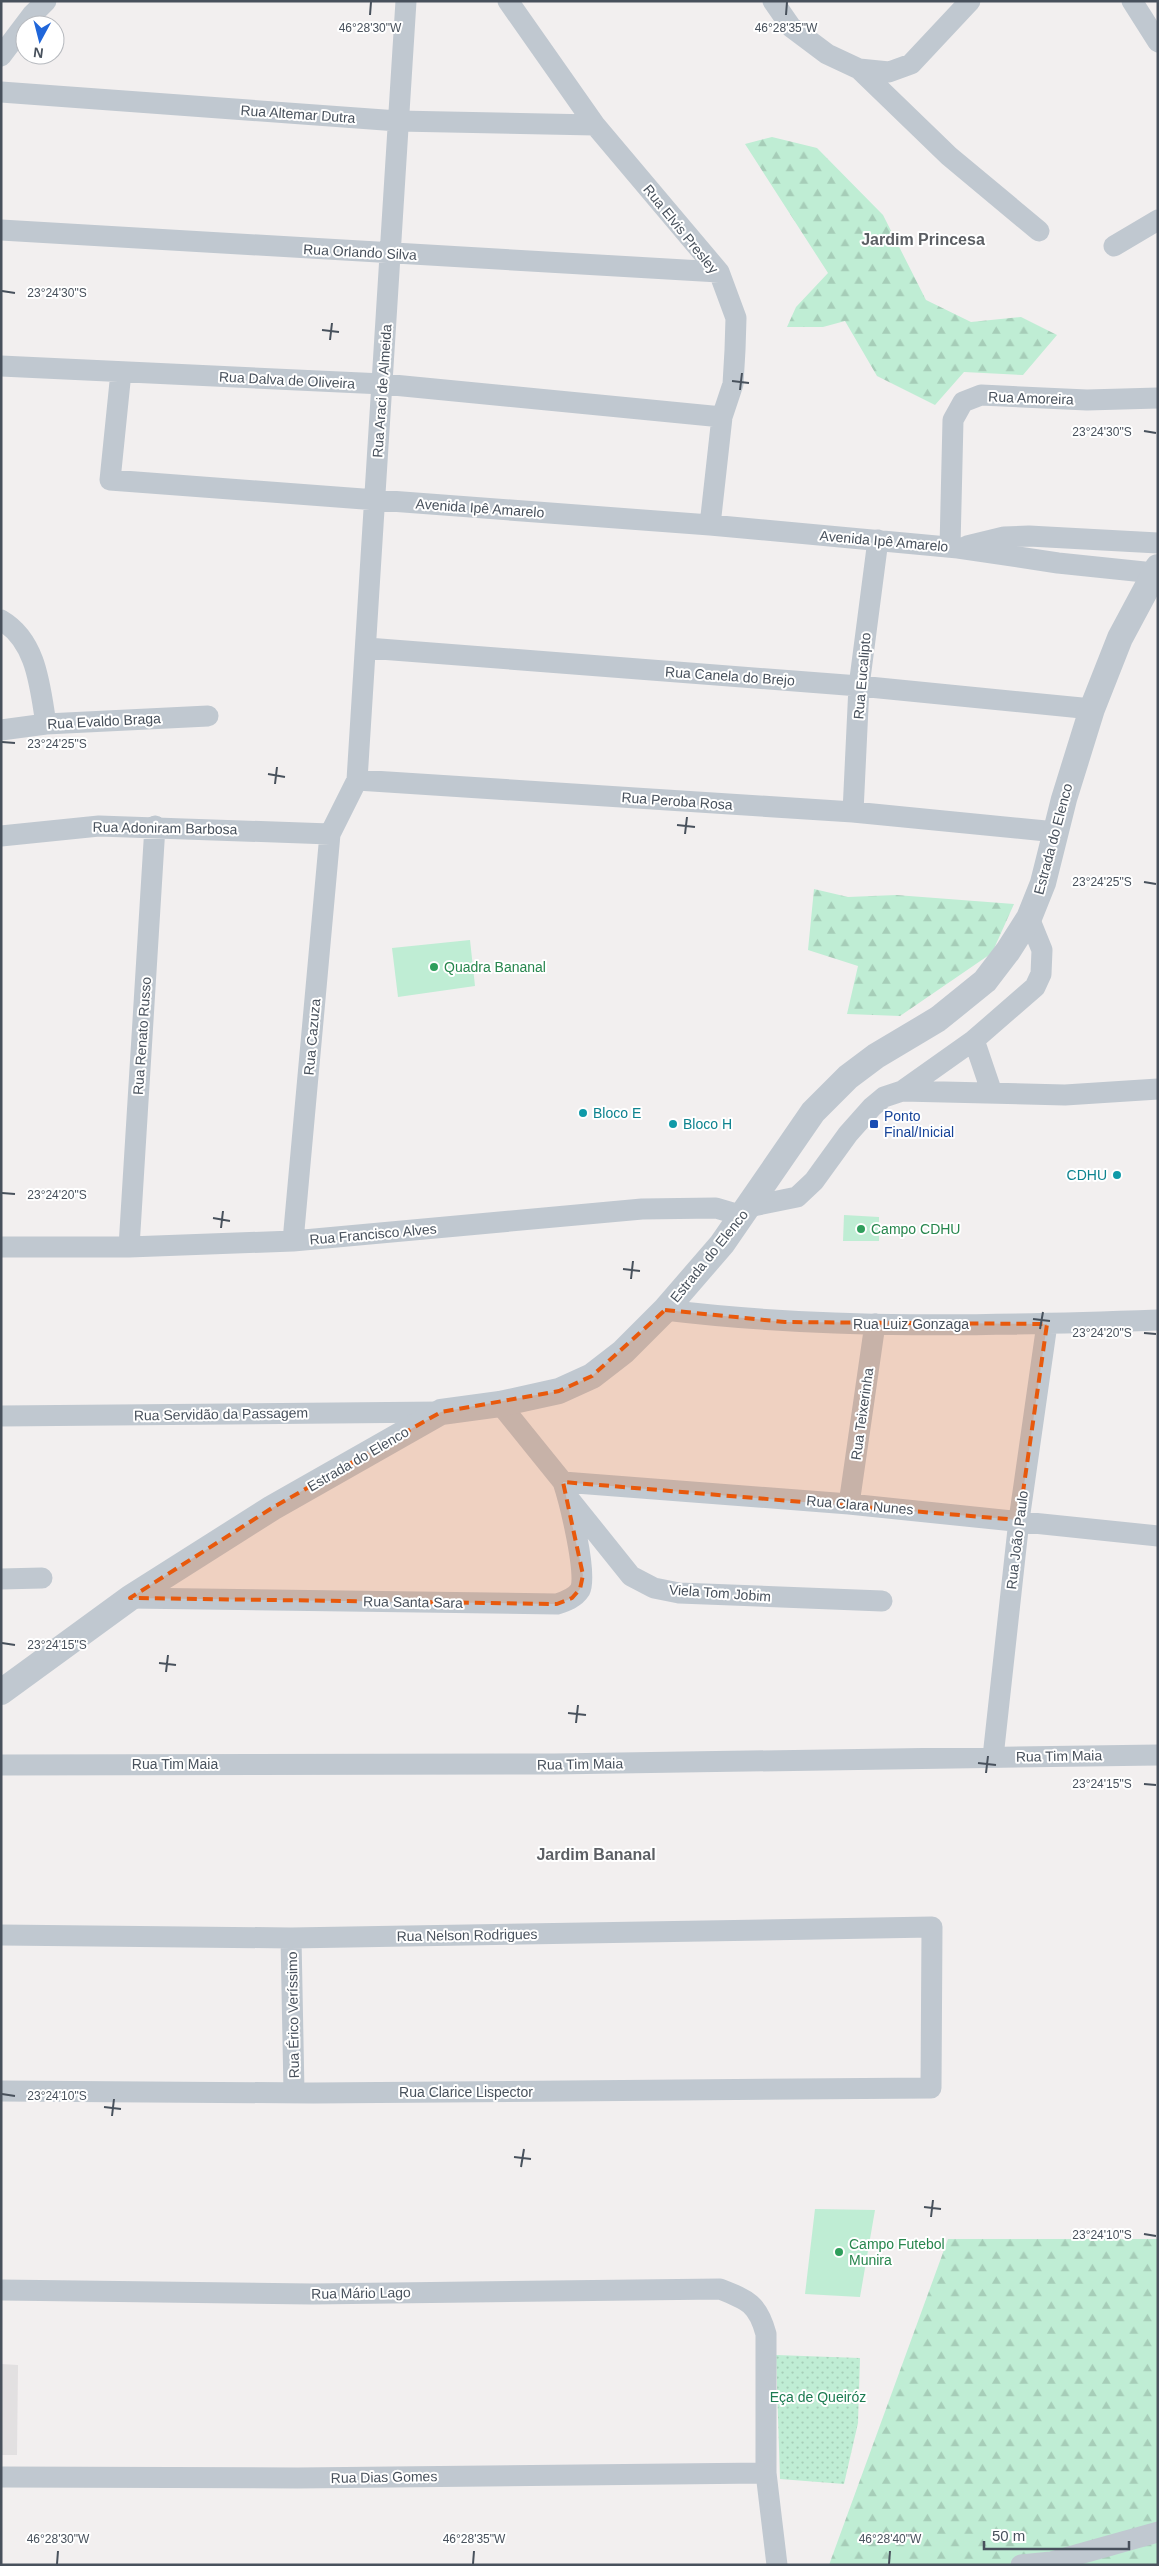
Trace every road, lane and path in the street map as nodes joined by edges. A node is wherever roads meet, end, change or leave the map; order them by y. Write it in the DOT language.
graph roads {
  1 [pos="406,1"];
  2 [pos="508,1"];
  3 [pos="773,1"];
  4 [pos="970,1"];
  5 [pos="1132,1"];
  6 [pos="38,6"];
  7 [pos="1158,42"];
  8 [pos="1,56"];
  9 [pos="859,69"];
  10 [pos="1,92"];
  11 [pos="398,121"];
  12 [pos="595,125"];
  13 [pos="1158,220"];
  14 [pos="1,230"];
  15 [pos="1039,231"];
  16 [pos="1114,246"];
  17 [pos="390,254"];
  18 [pos="719,272"];
  19 [pos="1,366"];
  20 [pos="122,372"];
  21 [pos="383,384"];
  22 [pos="1158,398"];
  23 [pos="722,417"];
  24 [pos="375,501"];
  25 [pos="710,525"];
  26 [pos="878,540"];
  27 [pos="1158,543"];
  28 [pos="954,548"];
  29 [pos="1156,570"];
  30 [pos="1,620"];
  31 [pos="367,648"];
  32 [pos="859,686"];
  33 [pos="1092,709"];
  34 [pos="208,716"];
  35 [pos="46,724"];
  36 [pos="1,730"];
  37 [pos="357,780"];
  38 [pos="854,812"];
  39 [pos="155,826"];
  40 [pos="1056,832"];
  41 [pos="330,834"];
  42 [pos="1,836"];
  43 [pos="1030,918"];
  44 [pos="974,1040"];
  45 [pos="1158,1090"];
  46 [pos="902,1091"];
  47 [pos="992,1093"];
  48 [pos="746,1211"];
  49 [pos="293,1241"];
  50 [pos="129,1247"];
  51 [pos="1,1248"];
  52 [pos="665,1310"];
  53 [pos="1158,1320"];
  54 [pos="876,1324"];
  55 [pos="1047,1324"];
  56 [pos="500,1404"];
  57 [pos="441,1412"];
  58 [pos="1,1416"];
  59 [pos="565,1489"];
  60 [pos="850,1504"];
  61 [pos="1019,1520"];
  62 [pos="1158,1536"];
  63 [pos="42,1578"];
  64 [pos="1,1579"];
  65 [pos="130,1598"];
  66 [pos="882,1601"];
  67 [pos="1,1692"];
  68 [pos="1158,1755"];
  69 [pos="993,1757"];
  70 [pos="1,1764"];
  71 [pos="1,1935"];
  72 [pos="291,1938"];
  73 [pos="931,2088"];
  74 [pos="1,2091"];
  75 [pos="294,2092"];
  76 [pos="1,2290"];
  77 [pos="766,2473"];
  78 [pos="1,2477"];
  79 [pos="1158,2532"];
  80 [pos="777,2564"];
  81 [pos="790,2565"];
  82 [pos="1021,2565"];
  1 -- 11 [label="street, Rua Araci de Almeida"];
  2 -- 12 [label="street, Rua Elvis Presley"];
  3 -- 9 [label="street"];
  4 -- 9 [label="street"];
  5 -- 7 [label="street"];
  6 -- 8 [label="street"];
  9 -- 15 [label="street"];
  10 -- 11 [label="street, Rua Altemar Dutra"];
  11 -- 12 [label="street, Rua Altemar Dutra"];
  11 -- 17 [label="street, Rua Araci de Almeida"];
  12 -- 18 [label="street, Rua Elvis Presley"];
  13 -- 16 [label="street"];
  14 -- 17 [label="street, Rua Orlando Silva"];
  17 -- 18 [label="street, Rua Orlando Silva"];
  17 -- 21 [label="street, Rua Araci de Almeida"];
  18 -- 23 [label="street, Rua Elvis Presley"];
  19 -- 20 [label="street, Rua Dalva de Oliveira"];
  20 -- 21 [label="street, Rua Dalva de Oliveira"];
  20 -- 24 [label="street, Avenida Ipê Amarelo"];
  21 -- 23 [label="street, Rua Dalva de Oliveira"];
  21 -- 24 [label="street, Rua Araci de Almeida"];
  22 -- 28 [label="street, Rua Amoreira"];
  23 -- 25 [label="street, Rua Elvis Presley"];
  24 -- 25 [label="street, Avenida Ipê Amarelo"];
  24 -- 31 [label="street, Rua Araci de Almeida"];
  25 -- 26 [label="street, Avenida Ipê Amarelo"];
  26 -- 28 [label="street, Avenida Ipê Amarelo"];
  26 -- 32 [label="street, Rua Eucalipto"];
  27 -- 28 [label="street, Avenida Ipê Amarelo"];
  28 -- 29 [label="street, Avenida Ipê Amarelo"];
  29 -- 33 [label="street, Estrada do Elenco"];
  30 -- 35 [label="street"];
  31 -- 32 [label="street, Rua Canela do Brejo"];
  31 -- 37 [label="street, Rua Araci de Almeida"];
  32 -- 33 [label="street, Rua Canela do Brejo"];
  32 -- 38 [label="street, Rua Eucalipto"];
  33 -- 40 [label="street, Estrada do Elenco"];
  34 -- 35 [label="street, Rua Evaldo Braga"];
  35 -- 36 [label="street, Rua Evaldo Braga"];
  37 -- 38 [label="street, Rua Peroba Rosa"];
  37 -- 41 [label="street"];
  38 -- 40 [label="street, Rua Peroba Rosa"];
  39 -- 41 [label="street, Rua Adoniram Barbosa"];
  39 -- 42 [label="street, Rua Adoniram Barbosa"];
  39 -- 50 [label="street, Rua Renato Russo"];
  40 -- 43 [label="street, Estrada do Elenco"];
  41 -- 49 [label="street, Rua Cazuza"];
  43 -- 44 [label="street"];
  43 -- 48 [label="street, Estrada do Elenco"];
  44 -- 46 [label="street"];
  44 -- 47 [label="street"];
  45 -- 47 [label="street"];
  46 -- 47 [label="street"];
  46 -- 48 [label="street"];
  48 -- 49 [label="street, Rua Francisco Alves"];
  48 -- 52 [label="street, Estrada do Elenco"];
  49 -- 50 [label="street, Rua Francisco Alves"];
  50 -- 51 [label="street, Rua Francisco Alves"];
  52 -- 54 [label="street, Rua Luiz Gonzaga"];
  52 -- 56 [label="street, Estrada do Elenco"];
  53 -- 55 [label="street, Rua Luiz Gonzaga"];
  54 -- 55 [label="street, Rua Luiz Gonzaga"];
  54 -- 60 [label="street, Rua Teixerinha"];
  55 -- 61 [label="street, Rua João Paulo"];
  56 -- 57 [label="street, Estrada do Elenco"];
  56 -- 59 [label="street, Viela Tom Jobim"];
  57 -- 58 [label="street, Rua Servidão da Passagem"];
  57 -- 65 [label="street, Estrada do Elenco"];
  59 -- 60 [label="street, Rua Clara Nunes"];
  59 -- 65 [label="street, Rua Santa Sara"];
  59 -- 66 [label="street, Viela Tom Jobim"];
  60 -- 61 [label="street, Rua Clara Nunes"];
  61 -- 62 [label="street, Rua Clara Nunes"];
  61 -- 69 [label="street, Rua João Paulo"];
  63 -- 64 [label="street"];
  65 -- 67 [label="street, Estrada do Elenco"];
  68 -- 69 [label="street, Rua Tim Maia"];
  69 -- 70 [label="street, Rua Tim Maia"];
  71 -- 72 [label="street, Rua Nelson Rodrigues"];
  72 -- 73 [label="street, Rua Nelson Rodrigues"];
  72 -- 75 [label="street, Rua Érico Veríssimo"];
  73 -- 75 [label="street, Rua Clarice Lispector"];
  74 -- 75 [label="street, Rua Clarice Lispector"];
  76 -- 77 [label="street, Rua Mário Lago"];
  77 -- 78 [label="street, Rua Dias Gomes"];
  77 -- 80 [label="street"];
  79 -- 82 [label="street"];
  80 -- 81 [label="street"];
}
